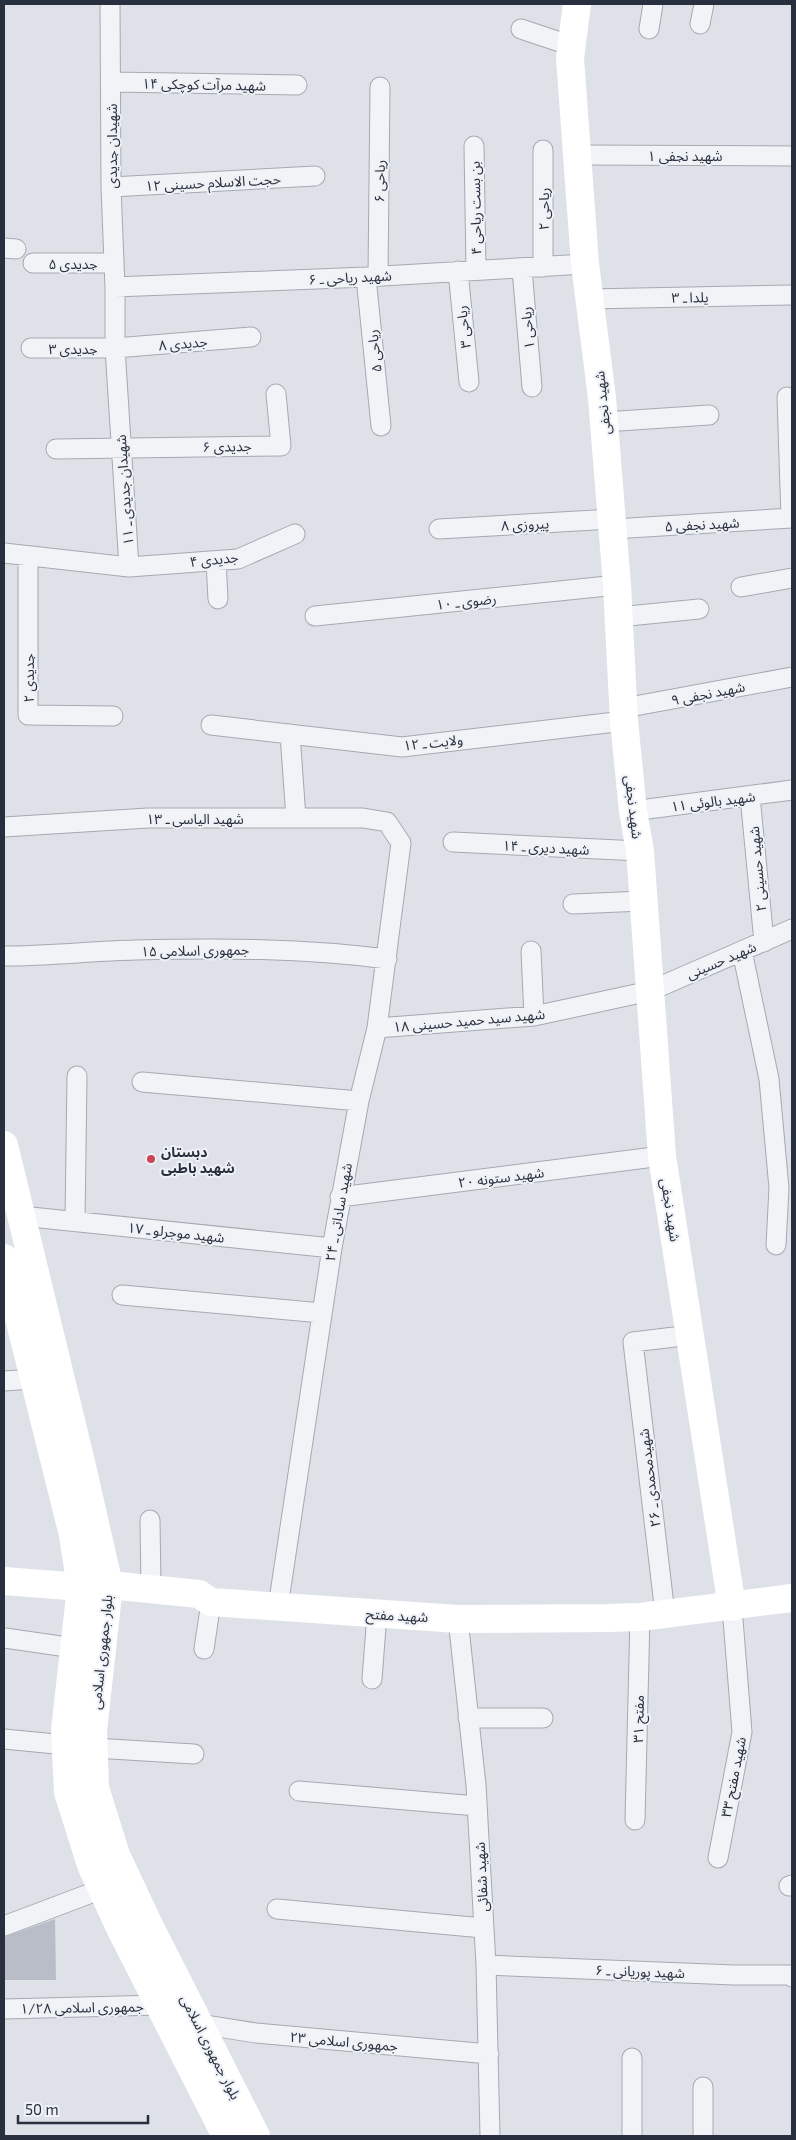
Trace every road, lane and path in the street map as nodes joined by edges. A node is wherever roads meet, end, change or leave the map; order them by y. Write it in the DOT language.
graph roads {
  1 [pos="110,4"];
  2 [pos="577,4"];
  3 [pos="652,4"];
  4 [pos="704,4"];
  5 [pos="700,24"];
  6 [pos="649,29"];
  7 [pos="521,30"];
  8 [pos="572,46"];
  9 [pos="111,82"];
  10 [pos="297,85"];
  11 [pos="380,87"];
  12 [pos="474,146"];
  13 [pos="543,150"];
  14 [pos="578,155"];
  15 [pos="792,156"];
  16 [pos="315,176"];
  17 [pos="111,187"];
  18 [pos="33,262"];
  19 [pos="114,263"];
  20 [pos="585,264"];
  21 [pos="543,267"];
  22 [pos="522,269"];
  23 [pos="467,270"];
  24 [pos="372,276"];
  25 [pos="115,287"];
  26 [pos="792,295"];
  27 [pos="588,298"];
  28 [pos="251,337"];
  29 [pos="31,348"];
  30 [pos="115,348"];
  31 [pos="469,382"];
  32 [pos="532,387"];
  33 [pos="276,394"];
  34 [pos="787,397"];
  35 [pos="709,416"];
  36 [pos="604,422"];
  37 [pos="381,426"];
  38 [pos="122,448"];
  39 [pos="56,449"];
  40 [pos="792,518"];
  41 [pos="612,524"];
  42 [pos="439,529"];
  43 [pos="295,534"];
  44 [pos="4,553"];
  45 [pos="28,556"];
  46 [pos="216,561"];
  47 [pos="129,567"];
  48 [pos="792,578"];
  49 [pos="617,586"];
  50 [pos="742,588"];
  51 [pos="218,599"];
  52 [pos="698,609"];
  53 [pos="315,616"];
  54 [pos="618,617"];
  55 [pos="792,677"];
  56 [pos="624,715"];
  57 [pos="113,716"];
  58 [pos="211,725"];
  59 [pos="290,734"];
  60 [pos="792,790"];
  61 [pos="750,796"];
  62 [pos="633,811"];
  63 [pos="296,818"];
  64 [pos="387,822"];
  65 [pos="4,827"];
  66 [pos="453,842"];
  67 [pos="640,851"];
  68 [pos="643,901"];
  69 [pos="573,904"];
  70 [pos="792,929"];
  71 [pos="764,942"];
  72 [pos="531,951"];
  73 [pos="742,951"];
  74 [pos="4,956"];
  75 [pos="387,959"];
  76 [pos="650,991"];
  77 [pos="534,1016"];
  78 [pos="377,1028"];
  79 [pos="77,1076"];
  80 [pos="142,1082"];
  81 [pos="359,1101"];
  82 [pos="4,1145"];
  83 [pos="662,1156"];
  84 [pos="340,1197"];
  85 [pos="21,1216"];
  86 [pos="75,1221"];
  87 [pos="776,1245"];
  88 [pos="332,1248"];
  89 [pos="4,1263"];
  90 [pos="122,1295"];
  91 [pos="322,1313"];
  92 [pos="691,1335"];
  93 [pos="33,1379"];
  94 [pos="4,1381"];
  95 [pos="150,1520"];
  96 [pos="4,1581"];
  97 [pos="80,1587"];
  98 [pos="151,1589"];
  99 [pos="108,1593"];
  100 [pos="792,1598"];
  101 [pos="211,1602"];
  102 [pos="732,1607"];
  103 [pos="278,1608"];
  104 [pos="377,1614"];
  105 [pos="652,1616"];
  106 [pos="458,1619"];
  107 [pos="5,1638"];
  108 [pos="74,1648"];
  109 [pos="204,1649"];
  110 [pos="372,1679"];
  111 [pos="468,1718"];
  112 [pos="543,1718"];
  113 [pos="4,1739"];
  114 [pos="66,1745"];
  115 [pos="94,1748"];
  116 [pos="194,1754"];
  117 [pos="299,1792"];
  118 [pos="477,1806"];
  119 [pos="635,1820"];
  120 [pos="718,1858"];
  121 [pos="102,1888"];
  122 [pos="277,1909"];
  123 [pos="4,1926"];
  124 [pos="483,1928"];
  125 [pos="166,1957"];
  126 [pos="486,1965"];
  127 [pos="140,1968"];
  128 [pos="792,1977"];
  129 [pos="159,2005"];
  130 [pos="4,2009"];
  131 [pos="200,2024"];
  132 [pos="489,2054"];
  133 [pos="632,2058"];
  134 [pos="703,2087"];
  135 [pos="226,2136"];
  136 [pos="256,2136"];
  137 [pos="490,2136"];
  138 [pos="632,2136"];
  139 [pos="704,2136"];
  1 -- 9 [label="street, شهیدان جدیدی"];
  2 -- 8 [label="street, شهید نجفی"];
  3 -- 6 [label="street"];
  4 -- 5 [label="street"];
  7 -- 8 [label="street"];
  8 -- 14 [label="street, شهید نجفی"];
  9 -- 10 [label="street, شهید مرآت کوچکی ۱۴"];
  9 -- 17 [label="street, شهیدان جدیدی"];
  11 -- 24 [label="street, ریاحی ۶"];
  12 -- 23 [label="street, بن بست ریاحی ۴"];
  13 -- 21 [label="street, ریاحی ۲"];
  14 -- 15 [label="street, شهید نجفی ۱"];
  14 -- 20 [label="street, شهید نجفی"];
  16 -- 17 [label="street, حجت الاسلام حسینی ۱۲"];
  17 -- 19 [label="street, شهیدان جدیدی"];
  18 -- 19 [label="street, جدیدی ۵"];
  19 -- 25 [label="street, شهیدان جدیدی"];
  20 -- 21 [label="street, شهید ریاحی ـ ۶"];
  20 -- 27 [label="street, شهید نجفی"];
  21 -- 22 [label="street, شهید ریاحی ـ ۶"];
  22 -- 23 [label="street, شهید ریاحی ـ ۶"];
  22 -- 32 [label="street, ریاحی ۱"];
  23 -- 24 [label="street, شهید ریاحی ـ ۶"];
  23 -- 31 [label="street, ریاحی ۳"];
  24 -- 25 [label="street, شهید ریاحی ـ ۶"];
  24 -- 37 [label="street, ریاحی ۵"];
  25 -- 30 [label="street, شهیدان جدیدی ـ ۱۱"];
  26 -- 27 [label="street, یلدا ـ ۳"];
  27 -- 36 [label="street, شهید نجفی"];
  28 -- 30 [label="street, جدیدی ۸"];
  29 -- 30 [label="street, جدیدی ۳"];
  30 -- 38 [label="street, شهیدان جدیدی ـ ۱۱"];
  33 -- 38 [label="street, جدیدی ۶"];
  34 -- 40 [label="street"];
  35 -- 36 [label="street"];
  36 -- 41 [label="street, شهید نجفی"];
  38 -- 39 [label="street"];
  38 -- 47 [label="street, شهیدان جدیدی ـ ۱۱"];
  40 -- 41 [label="street, شهید نجفی ۵"];
  41 -- 42 [label="street, پیروزی ۸"];
  41 -- 49 [label="street, شهید نجفی"];
  43 -- 46 [label="street, جدیدی ۴"];
  44 -- 45 [label="street, شهیدان جدیدی ـ ۱۱"];
  45 -- 47 [label="street, شهیدان جدیدی ـ ۱۱"];
  45 -- 57 [label="street, جدیدی ۲"];
  46 -- 47 [label="street, جدیدی ۴"];
  46 -- 51 [label="street"];
  48 -- 50 [label="street"];
  49 -- 53 [label="street, رضوی ـ ۱۰"];
  49 -- 54 [label="street, شهید نجفی"];
  52 -- 54 [label="street"];
  54 -- 56 [label="street, شهید نجفی"];
  55 -- 56 [label="street, شهید نجفی ۹"];
  56 -- 59 [label="street, ولایت ـ ۱۲"];
  56 -- 62 [label="street, شهید نجفی"];
  58 -- 59 [label="street, ولایت ـ ۱۲"];
  59 -- 63 [label="street"];
  60 -- 61 [label="street, شهید بالوئی ۱۱"];
  61 -- 62 [label="street, شهید بالوئی ۱۱"];
  61 -- 71 [label="street, شهید حسینی ۲"];
  62 -- 67 [label="street, شهید نجفی"];
  63 -- 64 [label="street, شهید الیاسی ـ ۱۳"];
  63 -- 65 [label="street, شهید الیاسی ـ ۱۳"];
  64 -- 75 [label="street, شهید ساداتی ـ ۲۴"];
  66 -- 67 [label="street, شهید دیری ـ ۱۴"];
  67 -- 68 [label="street, شهید نجفی"];
  68 -- 69 [label="street"];
  68 -- 76 [label="street, شهید نجفی"];
  70 -- 71 [label="street, شهید حسینی"];
  71 -- 73 [label="street, شهید حسینی"];
  72 -- 77 [label="street"];
  73 -- 76 [label="street, شهید حسینی"];
  73 -- 87 [label="street"];
  74 -- 75 [label="street, جمهوری اسلامی ۱۵"];
  75 -- 78 [label="street, شهید ساداتی ـ ۲۴"];
  76 -- 77 [label="street, شهید سید حمید حسینی ۱۸"];
  76 -- 83 [label="street, شهید نجفی"];
  77 -- 78 [label="street, شهید سید حمید حسینی ۱۸"];
  78 -- 81 [label="street, شهید ساداتی ـ ۲۴"];
  79 -- 86 [label="street"];
  80 -- 81 [label="street"];
  81 -- 84 [label="street, شهید ساداتی ـ ۲۴"];
  82 -- 85 [label="street, بلوار جمهوری اسلامی"];
  83 -- 84 [label="street, شهید ستونه ۲۰"];
  83 -- 92 [label="street, شهید نجفی"];
  84 -- 88 [label="street, شهید ساداتی ـ ۲۴"];
  85 -- 86 [label="street, شهید موجرلو ـ ۱۷"];
  85 -- 99 [label="street, بلوار جمهوری اسلامی"];
  86 -- 88 [label="street, شهید موجرلو ـ ۱۷"];
  88 -- 91 [label="street, شهید ساداتی ـ ۲۴"];
  89 -- 93 [label="street, بلوار جمهوری اسلامی"];
  90 -- 91 [label="street"];
  91 -- 103 [label="street, شهید ساداتی ـ ۲۴"];
  92 -- 102 [label="street, شهید نجفی"];
  92 -- 105 [label="street, شهیدمحمدی ـ ۲۶"];
  93 -- 94 [label="street"];
  93 -- 97 [label="street, بلوار جمهوری اسلامی"];
  95 -- 98 [label="street"];
  96 -- 97 [label="street, شهید مفتح"];
  97 -- 99 [label="street, شهید مفتح"];
  97 -- 108 [label="street, بلوار جمهوری اسلامی"];
  98 -- 99 [label="street, شهید مفتح"];
  98 -- 101 [label="street, شهید مفتح"];
  99 -- 101 [label="street"];
  99 -- 115 [label="street, بلوار جمهوری اسلامی"];
  100 -- 102 [label="street, شهید مفتح"];
  101 -- 103 [label="street, شهید مفتح"];
  101 -- 109 [label="street"];
  102 -- 105 [label="street, شهید مفتح"];
  102 -- 120 [label="street, شهید مفتح ۳۳"];
  103 -- 104 [label="street, شهید مفتح"];
  104 -- 106 [label="street, شهید مفتح"];
  104 -- 110 [label="street"];
  105 -- 106 [label="street, شهید مفتح"];
  105 -- 119 [label="street, مفتح ۳۱"];
  106 -- 111 [label="street, شهید شفائی"];
  107 -- 108 [label="street"];
  108 -- 114 [label="street, بلوار جمهوری اسلامی"];
  111 -- 112 [label="street"];
  111 -- 118 [label="street, شهید شفائی"];
  113 -- 114 [label="street"];
  114 -- 121 [label="street, بلوار جمهوری اسلامی"];
  115 -- 116 [label="street"];
  115 -- 125 [label="street, بلوار جمهوری اسلامی"];
  117 -- 118 [label="street"];
  118 -- 124 [label="street, شهید شفائی"];
  121 -- 123 [label="street"];
  121 -- 127 [label="street, بلوار جمهوری اسلامی"];
  122 -- 124 [label="street"];
  124 -- 126 [label="street, شهید شفائی"];
  125 -- 127 [label="street"];
  125 -- 131 [label="street, بلوار جمهوری اسلامی"];
  126 -- 128 [label="street, شهید پوریانی ـ ۶"];
  126 -- 132 [label="street, شهید شفائی"];
  127 -- 129 [label="street, بلوار جمهوری اسلامی"];
  129 -- 130 [label="street, جمهوری اسلامی ۱/۲۸"];
  129 -- 135 [label="street, بلوار جمهوری اسلامی"];
  131 -- 132 [label="street, جمهوری اسلامی ۲۳"];
  131 -- 136 [label="street, بلوار جمهوری اسلامی"];
  132 -- 137 [label="street, شهید شفائی"];
  133 -- 138 [label="street"];
  134 -- 139 [label="street"];
}
